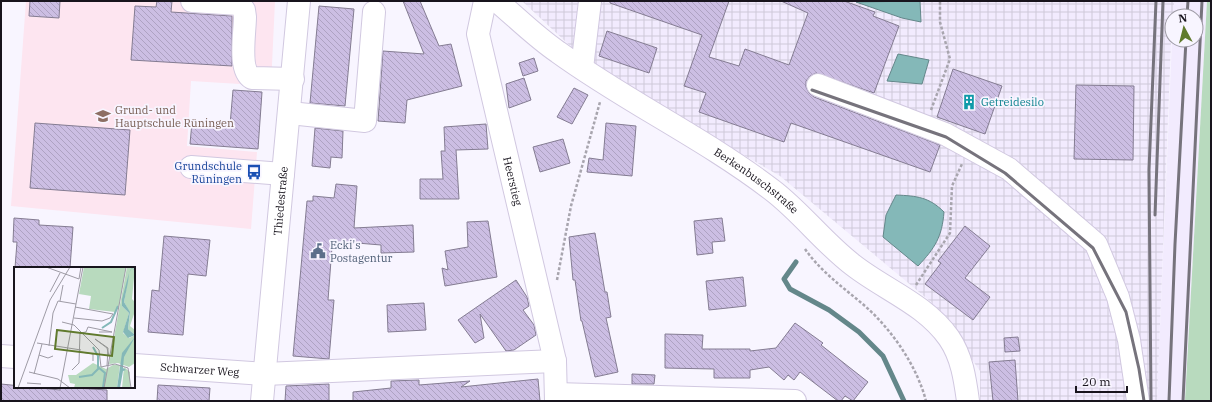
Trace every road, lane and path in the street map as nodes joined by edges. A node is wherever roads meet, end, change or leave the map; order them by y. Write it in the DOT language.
graph roads {
  1 [pos="192,1"];
  2 [pos="299,1"];
  3 [pos="485,1"];
  4 [pos="497,1"];
  5 [pos="590,1"];
  6 [pos="940,1"];
  7 [pos="374,12"];
  8 [pos="582,68"];
  9 [pos="293,79"];
  10 [pos="818,85"];
  11 [pos="602,95"];
  12 [pos="290,113"];
  13 [pos="926,126"];
  14 [pos="970,147"];
  15 [pos="191,167"];
  16 [pos="283,174"];
  17 [pos="802,246"];
  18 [pos="907,299"];
  19 [pos="542,309"];
  20 [pos="1,356"];
  21 [pos="14,357"];
  22 [pos="555,361"];
  23 [pos="135,365"];
  24 [pos="265,374"];
  25 [pos="556,398"];
  26 [pos="262,401"];
  27 [pos="795,401"];
  28 [pos="926,401"];
  29 [pos="968,401"];
  30 [pos="1138,401"];
  1 -- 9 [label="street"];
  2 -- 9 [label="street, Thiedestraße"];
  3 -- 19 [label="street, Heerstieg"];
  4 -- 8 [label="street, Berkenbuschstraße"];
  5 -- 8 [label="street"];
  6 -- 13 [label="path"];
  7 -- 12 [label="street"];
  8 -- 18 [label="street, Berkenbuschstraße"];
  9 -- 12 [label="street, Thiedestraße"];
  10 -- 13 [label="street"];
  11 -- 19 [label="path"];
  12 -- 16 [label="street, Thiedestraße"];
  13 -- 14 [label="street"];
  14 -- 18 [label="path"];
  14 -- 30 [label="street"];
  15 -- 16 [label="street"];
  16 -- 24 [label="street, Thiedestraße"];
  17 -- 28 [label="path"];
  18 -- 29 [label="street, Berkenbuschstraße"];
  19 -- 22 [label="street, Heerstieg"];
  20 -- 21 [label="street"];
  22 -- 24 [label="street"];
  22 -- 25 [label="street, Heerstieg"];
  23 -- 24 [label="street, Schwarzer Weg"];
  24 -- 26 [label="street, Thiedestraße"];
  25 -- 27 [label="street"];
}
